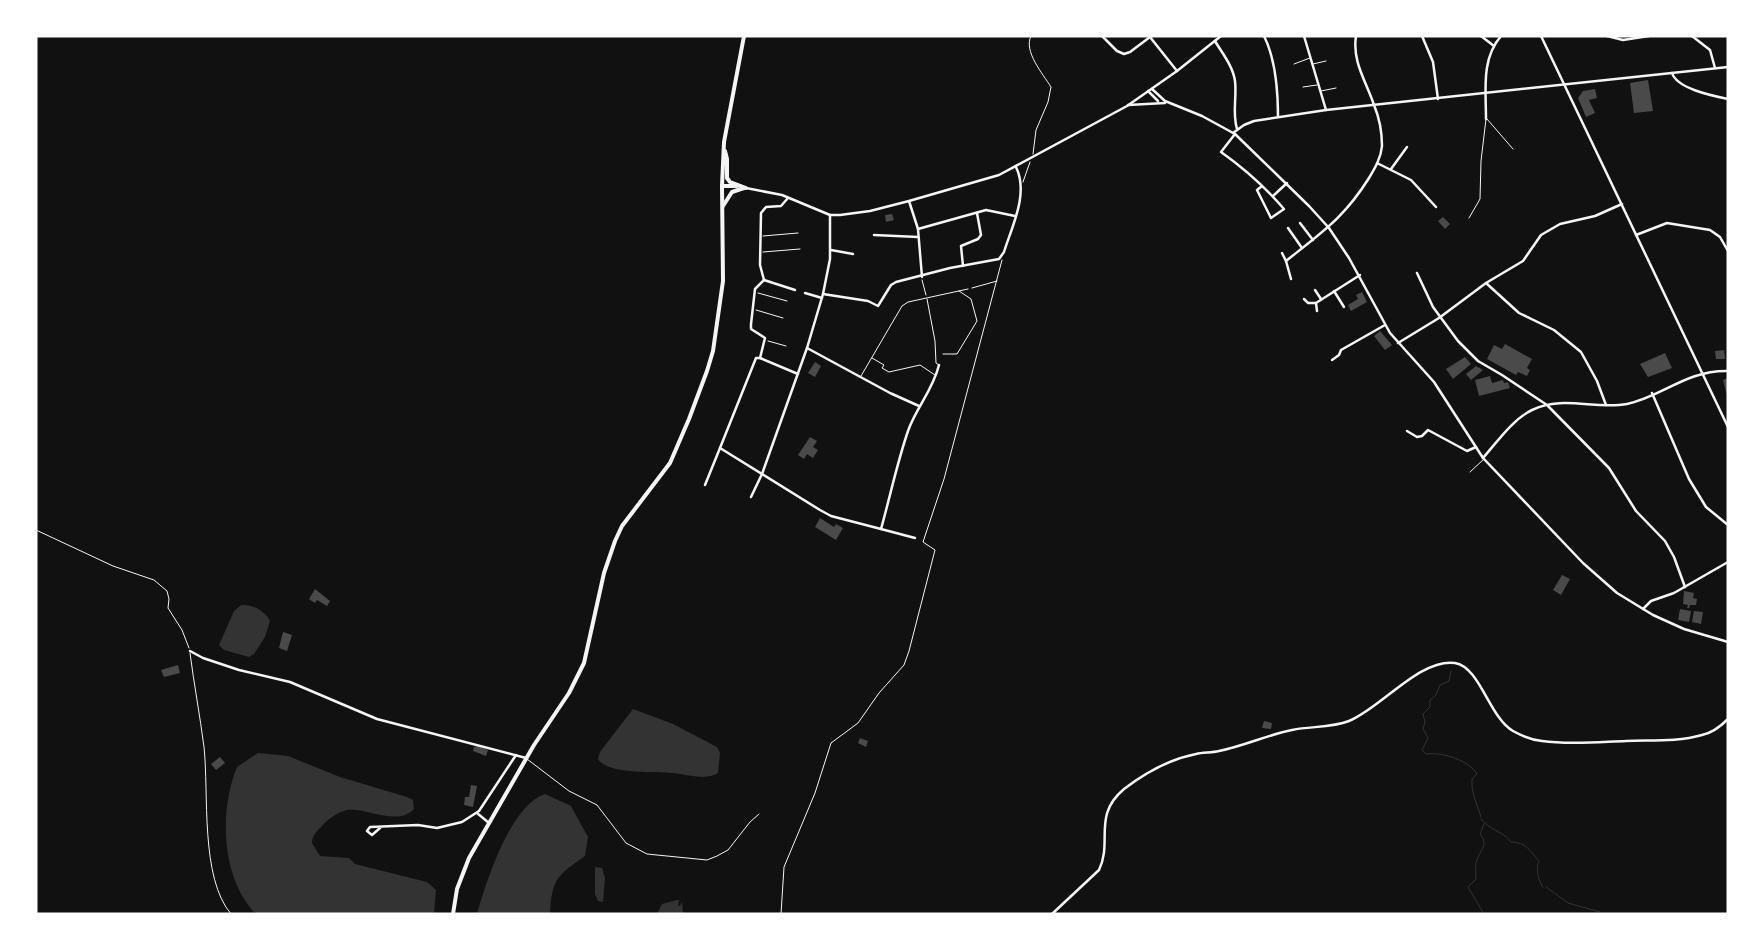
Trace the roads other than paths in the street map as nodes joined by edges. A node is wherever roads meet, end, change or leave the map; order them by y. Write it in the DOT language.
graph roads {
  1 [pos="744,36"];
  2 [pos="1102,36"];
  3 [pos="1150,36"];
  4 [pos="1221,36"];
  5 [pos="1264,36"];
  6 [pos="1304,36"];
  7 [pos="1356,36"];
  8 [pos="1422,36"];
  9 [pos="1481,36"];
  10 [pos="1501,36"];
  11 [pos="1541,36"];
  12 [pos="1607,36"];
  13 [pos="1649,36"];
  14 [pos="1692,36"];
  15 [pos="1215,41"];
  16 [pos="1494,46"];
  17 [pos="1310,58"];
  18 [pos="1326,61"];
  19 [pos="1294,64"];
  20 [pos="1312,64"];
  21 [pos="1728,67"];
  22 [pos="1715,68"];
  23 [pos="1177,72"];
  24 [pos="1672,73"];
  25 [pos="1318,85"];
  26 [pos="1564,86"];
  27 [pos="1302,87"];
  28 [pos="1152,88"];
  29 [pos="1336,88"];
  30 [pos="1148,91"];
  31 [pos="1320,91"];
  32 [pos="1486,93"];
  33 [pos="1438,99"];
  34 [pos="1728,99"];
  35 [pos="1160,102"];
  36 [pos="1167,103"];
  37 [pos="1126,106"];
  38 [pos="1374,106"];
  39 [pos="1326,110"];
  40 [pos="1278,118"];
  41 [pos="1486,119"];
  42 [pos="1237,129"];
  43 [pos="1234,133"];
  44 [pos="1407,147"];
  45 [pos="724,149"];
  46 [pos="1513,149"];
  47 [pos="1378,163"];
  48 [pos="1016,167"];
  49 [pos="1391,169"];
  50 [pos="1287,183"];
  51 [pos="722,186"];
  52 [pos="1262,186"];
  53 [pos="746,188"];
  54 [pos="1273,196"];
  55 [pos="788,198"];
  56 [pos="909,201"];
  57 [pos="1622,204"];
  58 [pos="1436,206"];
  59 [pos="722,208"];
  60 [pos="977,213"];
  61 [pos="830,215"];
  62 [pos="1015,216"];
  63 [pos="1469,218"];
  64 [pos="1300,223"];
  65 [pos="1288,228"];
  66 [pos="1329,228"];
  67 [pos="918,229"];
  68 [pos="874,235"];
  69 [pos="1636,235"];
  70 [pos="918,237"];
  71 [pos="1313,240"];
  72 [pos="1302,248"];
  73 [pos="831,250"];
  74 [pos="1728,251"];
  75 [pos="1282,253"];
  76 [pos="853,254"];
  77 [pos="1286,261"];
  78 [pos="962,266"];
  79 [pos="1416,273"];
  80 [pos="1360,275"];
  81 [pos="922,276"];
  82 [pos="1291,279"];
  83 [pos="764,280"];
  84 [pos="1486,282"];
  85 [pos="968,289"];
  86 [pos="795,290"];
  87 [pos="1315,290"];
  88 [pos="959,291"];
  89 [pos="1334,291"];
  90 [pos="805,293"];
  91 [pos="823,294"];
  92 [pos="822,298"];
  93 [pos="926,298"];
  94 [pos="1304,299"];
  95 [pos="1321,300"];
  96 [pos="1316,304"];
  97 [pos="1344,306"];
  98 [pos="1317,311"];
  99 [pos="1439,318"];
  100 [pos="1386,325"];
  101 [pos="1398,343"];
  102 [pos="808,348"];
  103 [pos="943,354"];
  104 [pos="872,357"];
  105 [pos="760,358"];
  106 [pos="1332,360"];
  107 [pos="939,365"];
  108 [pos="1728,371"];
  109 [pos="798,374"];
  110 [pos="1702,374"];
  111 [pos="936,375"];
  112 [pos="861,376"];
  113 [pos="1652,393"];
  114 [pos="1547,405"];
  115 [pos="1606,405"];
  116 [pos="920,406"];
  117 [pos="1728,427"];
  118 [pos="1407,430"];
  119 [pos="1476,447"];
  120 [pos="720,448"];
  121 [pos="1484,459"];
  122 [pos="1470,472"];
  123 [pos="762,474"];
  124 [pos="705,485"];
  125 [pos="751,497"];
  126 [pos="1728,525"];
  127 [pos="881,529"];
  128 [pos="914,538"];
  129 [pos="1728,562"];
  130 [pos="1685,587"];
  131 [pos="1643,610"];
  132 [pos="1728,642"];
  133 [pos="190,651"];
  134 [pos="1728,719"];
  135 [pos="516,755"];
  136 [pos="527,759"];
  137 [pos="477,813"];
  138 [pos="760,814"];
  139 [pos="489,823"];
  140 [pos="380,828"];
  141 [pos="232,914"];
  142 [pos="453,914"];
  143 [pos="1052,914"];
  1 -- 45 [label="main road"];
  2 -- 3 [label="street"];
  3 -- 23 [label="street"];
  4 -- 15 [label="street"];
  5 -- 40 [label="street"];
  6 -- 17 [label="street"];
  7 -- 38 [label="street"];
  8 -- 33 [label="street"];
  9 -- 16 [label="street"];
  10 -- 16 [label="street"];
  11 -- 26 [label="street"];
  12 -- 13 [label="street"];
  14 -- 22 [label="street"];
  15 -- 23 [label="street"];
  15 -- 42 [label="street"];
  16 -- 32 [label="street"];
  17 -- 19 [label="lane"];
  17 -- 20 [label="street"];
  18 -- 20 [label="lane"];
  20 -- 25 [label="street"];
  21 -- 22 [label="street"];
  22 -- 24 [label="street"];
  23 -- 28 [label="street"];
  24 -- 26 [label="street"];
  24 -- 34 [label="street"];
  25 -- 27 [label="lane"];
  25 -- 31 [label="street"];
  26 -- 32 [label="street"];
  26 -- 57 [label="street"];
  28 -- 30 [label="street"];
  28 -- 36 [label="street"];
  29 -- 31 [label="lane"];
  30 -- 35 [label="street"];
  30 -- 37 [label="street"];
  31 -- 39 [label="street"];
  32 -- 33 [label="street"];
  32 -- 41 [label="street"];
  33 -- 38 [label="street"];
  35 -- 36 [label="street"];
  35 -- 37 [label="street"];
  36 -- 43 [label="street"];
  37 -- 48 [label="street"];
  38 -- 39 [label="street"];
  38 -- 47 [label="street"];
  39 -- 40 [label="street"];
  40 -- 42 [label="street"];
  41 -- 46 [label="lane"];
  41 -- 63 [label="lane"];
  42 -- 43 [label="street"];
  43 -- 50 [label="street"];
  43 -- 52 [label="street"];
  44 -- 49 [label="street"];
  45 -- 51 [label="main road"];
  45 -- 53 [label="main road"];
  47 -- 49 [label="street"];
  47 -- 66 [label="street"];
  48 -- 56 [label="street"];
  48 -- 62 [label="street"];
  49 -- 58 [label="street"];
  50 -- 54 [label="street"];
  50 -- 66 [label="street"];
  51 -- 53 [label="main road"];
  51 -- 59 [label="main road"];
  52 -- 54 [label="street"];
  52 -- 54 [label="street"];
  53 -- 55 [label="street"];
  53 -- 59 [label="main road"];
  55 -- 61 [label="street"];
  55 -- 83 [label="street"];
  56 -- 61 [label="street"];
  56 -- 67 [label="street"];
  57 -- 69 [label="street"];
  57 -- 84 [label="street"];
  59 -- 136 [label="main road"];
  60 -- 62 [label="street"];
  60 -- 67 [label="street"];
  60 -- 78 [label="street"];
  61 -- 73 [label="street"];
  62 -- 78 [label="street"];
  64 -- 71 [label="street"];
  65 -- 72 [label="street"];
  66 -- 71 [label="street"];
  66 -- 80 [label="street"];
  67 -- 70 [label="street"];
  68 -- 70 [label="street"];
  69 -- 74 [label="street"];
  69 -- 110 [label="street"];
  70 -- 81 [label="street"];
  71 -- 72 [label="street"];
  72 -- 77 [label="street"];
  73 -- 76 [label="street"];
  73 -- 91 [label="street"];
  75 -- 77 [label="street"];
  77 -- 82 [label="street"];
  78 -- 81 [label="street"];
  79 -- 99 [label="street"];
  80 -- 89 [label="street"];
  80 -- 100 [label="street"];
  81 -- 91 [label="street"];
  83 -- 86 [label="street"];
  83 -- 105 [label="street"];
  84 -- 99 [label="street"];
  84 -- 115 [label="street"];
  85 -- 88 [label="lane"];
  87 -- 95 [label="street"];
  88 -- 93 [label="lane"];
  88 -- 103 [label="lane"];
  89 -- 95 [label="street"];
  89 -- 97 [label="street"];
  90 -- 92 [label="street"];
  91 -- 92 [label="street"];
  92 -- 102 [label="street"];
  93 -- 104 [label="lane"];
  93 -- 107 [label="lane"];
  94 -- 96 [label="street"];
  95 -- 96 [label="street"];
  96 -- 98 [label="street"];
  99 -- 101 [label="street"];
  99 -- 114 [label="street"];
  100 -- 101 [label="street"];
  100 -- 106 [label="street"];
  101 -- 119 [label="street"];
  102 -- 109 [label="street"];
  102 -- 112 [label="street"];
  104 -- 111 [label="lane"];
  104 -- 112 [label="lane"];
  105 -- 109 [label="street"];
  105 -- 120 [label="street"];
  107 -- 111 [label="street"];
  108 -- 110 [label="street"];
  109 -- 123 [label="street"];
  110 -- 113 [label="street"];
  110 -- 117 [label="street"];
  111 -- 116 [label="street"];
  112 -- 116 [label="street"];
  113 -- 115 [label="street"];
  113 -- 126 [label="street"];
  114 -- 115 [label="street"];
  114 -- 121 [label="street"];
  114 -- 130 [label="street"];
  116 -- 127 [label="street"];
  118 -- 119 [label="street"];
  119 -- 121 [label="street"];
  120 -- 123 [label="street"];
  120 -- 124 [label="street"];
  121 -- 122 [label="lane"];
  121 -- 131 [label="street"];
  123 -- 125 [label="street"];
  123 -- 127 [label="street"];
  127 -- 128 [label="street"];
  129 -- 130 [label="street"];
  130 -- 131 [label="street"];
  131 -- 132 [label="street"];
  133 -- 135 [label="street"];
  133 -- 141 [label="lane"];
  134 -- 143 [label="street"];
  135 -- 136 [label="street"];
  135 -- 137 [label="street"];
  136 -- 138 [label="lane"];
  136 -- 139 [label="main road"];
  137 -- 139 [label="street"];
  137 -- 140 [label="street"];
  139 -- 142 [label="main road"];
  140 -- 140 [label="street"];
}
